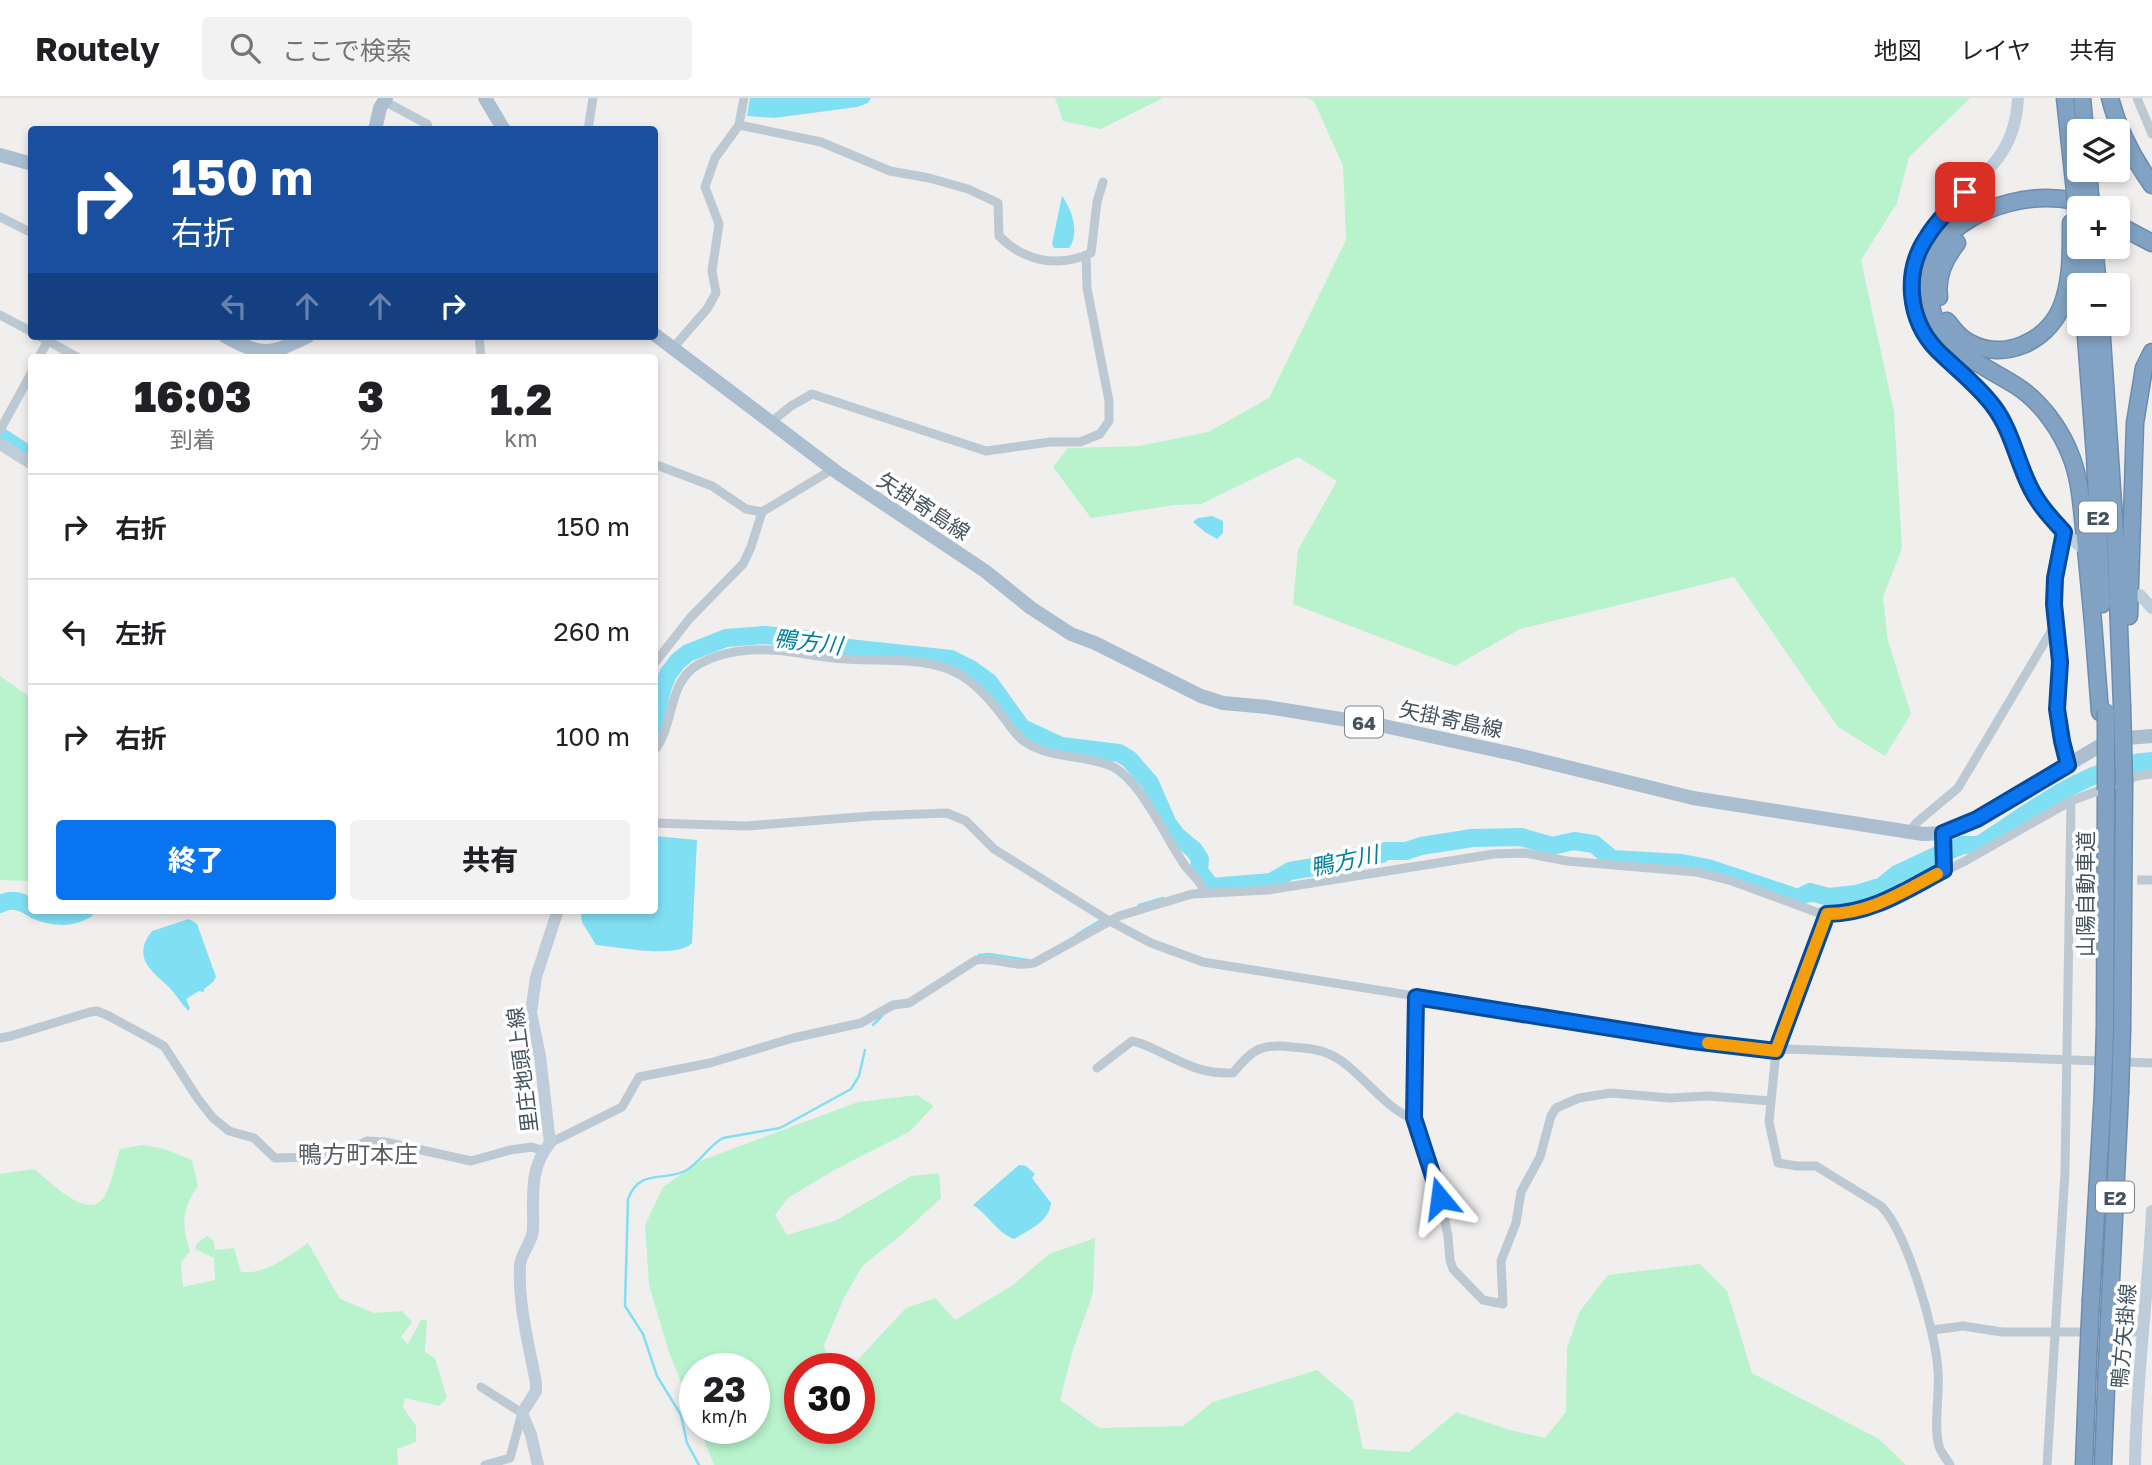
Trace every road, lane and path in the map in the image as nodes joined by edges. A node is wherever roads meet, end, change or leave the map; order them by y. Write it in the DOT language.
graph roads {
  1 [pos="485,98"];
  2 [pos="593,98"];
  3 [pos="744,98"];
  4 [pos="2018,98"];
  5 [pos="2066,98"];
  6 [pos="2082,98"];
  7 [pos="2110,98"];
  8 [pos="2137,98"];
  9 [pos="385,99"];
  10 [pos="2084,119"];
  11 [pos="739,125"];
  12 [pos="376,126"];
  13 [pos="428,126"];
  14 [pos="502,126"];
  15 [pos="589,126"];
  16 [pos="2152,134"];
  17 [pos="0,155"];
  18 [pos="28,163"];
  19 [pos="1103,182"];
  20 [pos="2152,185"];
  21 [pos="2085,196"];
  22 [pos="2067,200"];
  23 [pos="0,217"];
  24 [pos="2076,219"];
  25 [pos="2130,220"];
  26 [pos="28,231"];
  27 [pos="2130,231"];
  28 [pos="2152,231"];
  29 [pos="2152,243"];
  30 [pos="1086,256"];
  31 [pos="0,315"];
  32 [pos="28,330"];
  33 [pos="2086,336"];
  34 [pos="2102,336"];
  35 [pos="658,337"];
  36 [pos="49,340"];
  37 [pos="234,340"];
  38 [pos="301,340"];
  39 [pos="674,348"];
  40 [pos="2152,352"];
  41 [pos="73,354"];
  42 [pos="276,354"];
  43 [pos="28,379"];
  44 [pos="771,422"];
  45 [pos="0,430"];
  46 [pos="0,444"];
  47 [pos="28,462"];
  48 [pos="658,466"];
  49 [pos="833,470"];
  50 [pos="762,512"];
  51 [pos="2064,532"];
  52 [pos="2080,546"];
  53 [pos="2140,595"];
  54 [pos="2152,608"];
  55 [pos="2056,624"];
  56 [pos="658,659"];
  57 [pos="2121,667"];
  58 [pos="2103,712"];
  59 [pos="2152,736"];
  60 [pos="658,744"];
  61 [pos="2068,765"];
  62 [pos="2152,774"];
  63 [pos="2071,801"];
  64 [pos="658,823"];
  65 [pos="1909,833"];
  66 [pos="1944,840"];
  67 [pos="1944,868"];
  68 [pos="2083,879"];
  69 [pos="2071,880"];
  70 [pos="1203,889"];
  71 [pos="557,914"];
  72 [pos="1827,914"];
  73 [pos="1105,918"];
  74 [pos="1416,997"];
  75 [pos="0,1038"];
  76 [pos="1776,1051"];
  77 [pos="2068,1060"];
  78 [pos="2152,1063"];
  79 [pos="1097,1068"];
  80 [pos="1771,1101"];
  81 [pos="1414,1118"];
  82 [pos="547,1147"];
  83 [pos="2152,1211"];
  84 [pos="1933,1330"];
  85 [pos="2142,1332"];
  86 [pos="2055,1333"];
  87 [pos="481,1387"];
  88 [pos="522,1413"];
  89 [pos="485,1465"];
  90 [pos="538,1465"];
  91 [pos="1950,1465"];
  92 [pos="2047,1465"];
  93 [pos="2084,1465"];
  94 [pos="2103,1465"];
  95 [pos="2135,1465"];
  1 -- 14 [label="main road"];
  2 -- 15 [label="street"];
  3 -- 11 [label="street"];
  4 -- 51 [label="main road"];
  5 -- 21 [label="highway"];
  6 -- 10 [label="highway"];
  7 -- 20 [label="highway"];
  8 -- 16 [label="street"];
  9 -- 12 [label="main road"];
  9 -- 13 [label="street"];
  11 -- 30 [label="street"];
  11 -- 39 [label="street"];
  17 -- 18 [label="main road"];
  19 -- 30 [label="street"];
  22 -- 58 [label="highway"];
  23 -- 26 [label="street"];
  24 -- 24 [label="highway"];
  25 -- 28 [label="highway"];
  27 -- 29 [label="highway"];
  30 -- 44 [label="street"];
  31 -- 32 [label="street"];
  33 -- 58 [label="highway, 山陽自動車道 / E2"];
  34 -- 57 [label="highway, 山陽自動車道 / E2"];
  35 -- 39 [label="main road, 矢掛寄島線 / 64"];
  36 -- 41 [label="street"];
  37 -- 42 [label="main road"];
  38 -- 42 [label="main road"];
  39 -- 44 [label="main road, 矢掛寄島線 / 64"];
  40 -- 57 [label="highway"];
  43 -- 45 [label="street"];
  44 -- 49 [label="main road, 矢掛寄島線 / 64"];
  46 -- 47 [label="main road"];
  48 -- 50 [label="street"];
  49 -- 50 [label="street"];
  49 -- 65 [label="main road, 矢掛寄島線 / 64"];
  50 -- 56 [label="street"];
  51 -- 52 [label="main road"];
  51 -- 55 [label="street"];
  53 -- 54 [label="main road"];
  55 -- 61 [label="street"];
  55 -- 65 [label="street"];
  57 -- 94 [label="highway, 山陽自動車道 / E2, bridge"];
  58 -- 93 [label="highway, 山陽自動車道 / E2, bridge"];
  59 -- 61 [label="main road, 矢掛寄島線 / 64"];
  60 -- 70 [label="street"];
  61 -- 66 [label="main road, 矢掛寄島線 / 64"];
  62 -- 63 [label="street"];
  63 -- 67 [label="street"];
  63 -- 69 [label="street"];
  64 -- 73 [label="street"];
  65 -- 66 [label="main road, 矢掛寄島線 / 64"];
  66 -- 67 [label="street"];
  67 -- 72 [label="street"];
  68 -- 69 [label="street"];
  69 -- 77 [label="street"];
  70 -- 72 [label="street"];
  70 -- 73 [label="street"];
  71 -- 82 [label="main road, 里庄地頭上線"];
  72 -- 76 [label="street"];
  73 -- 74 [label="street"];
  73 -- 82 [label="street"];
  74 -- 76 [label="street"];
  74 -- 81 [label="street"];
  75 -- 82 [label="street"];
  76 -- 77 [label="street"];
  76 -- 80 [label="street"];
  77 -- 78 [label="street"];
  77 -- 86 [label="street"];
  79 -- 81 [label="street"];
  80 -- 81 [label="street"];
  80 -- 84 [label="street"];
  82 -- 88 [label="main road, 里庄地頭上線"];
  83 -- 85 [label="main road, 鴨方矢掛線"];
  84 -- 86 [label="street"];
  84 -- 91 [label="street"];
  85 -- 86 [label="street"];
  85 -- 95 [label="main road, 鴨方矢掛線"];
  86 -- 92 [label="street"];
  87 -- 88 [label="street"];
  88 -- 89 [label="street"];
  88 -- 90 [label="main road"];
}
